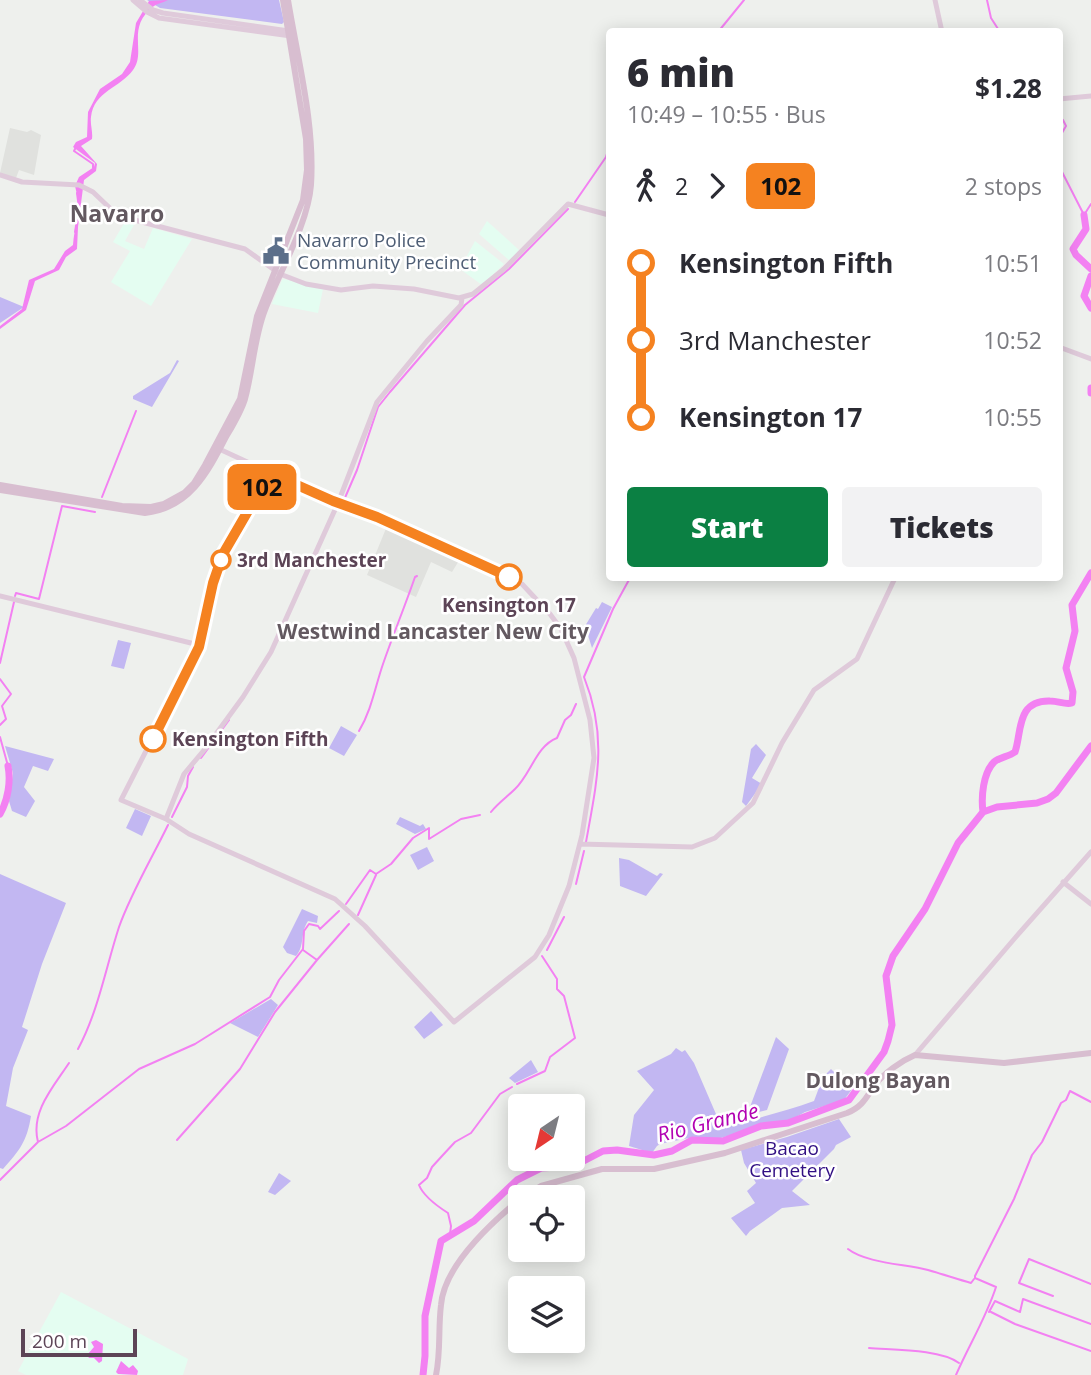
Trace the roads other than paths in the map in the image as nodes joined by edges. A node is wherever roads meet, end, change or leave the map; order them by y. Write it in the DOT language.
graph roads {
  1 [pos="133,0"];
  2 [pos="286,0"];
  3 [pos="935,0"];
  4 [pos="142,4"];
  5 [pos="941,28"];
  6 [pos="291,34"];
  7 [pos="1091,96"];
  8 [pos="1063,98"];
  9 [pos="0,175"];
  10 [pos="606,214"];
  11 [pos="278,272"];
  12 [pos="462,298"];
  13 [pos="1063,348"];
  14 [pos="1091,359"];
  15 [pos="218,448"];
  16 [pos="270,473"];
  17 [pos="0,488"];
  18 [pos="338,503"];
  19 [pos="894,581"];
  20 [pos="0,596"];
  21 [pos="199,645"];
  22 [pos="169,820"];
  23 [pos="580,844"];
  24 [pos="1091,852"];
  25 [pos="1063,882"];
  26 [pos="1091,904"];
  27 [pos="1091,1053"];
  28 [pos="915,1055"];
  29 [pos="545,1185"];
  30 [pos="508,1210"];
  31 [pos="436,1375"];
  1 -- 4 [label="street"];
  2 -- 6 [label="main road"];
  3 -- 5 [label="street"];
  4 -- 6 [label="street"];
  6 -- 11 [label="main road"];
  7 -- 8 [label="street"];
  9 -- 11 [label="street"];
  10 -- 12 [label="street"];
  11 -- 12 [label="street"];
  11 -- 15 [label="main road"];
  12 -- 18 [label="street"];
  13 -- 14 [label="street"];
  15 -- 16 [label="street"];
  15 -- 17 [label="main road"];
  16 -- 18 [label="street"];
  16 -- 21 [label="street"];
  18 -- 22 [label="street"];
  18 -- 23 [label="street"];
  19 -- 23 [label="street"];
  20 -- 21 [label="street"];
  21 -- 22 [label="street"];
  22 -- 23 [label="street"];
  24 -- 25 [label="street"];
  25 -- 26 [label="street"];
  25 -- 28 [label="street"];
  27 -- 28 [label="main road"];
  28 -- 29 [label="main road"];
  30 -- 31 [label="main road"];
}
